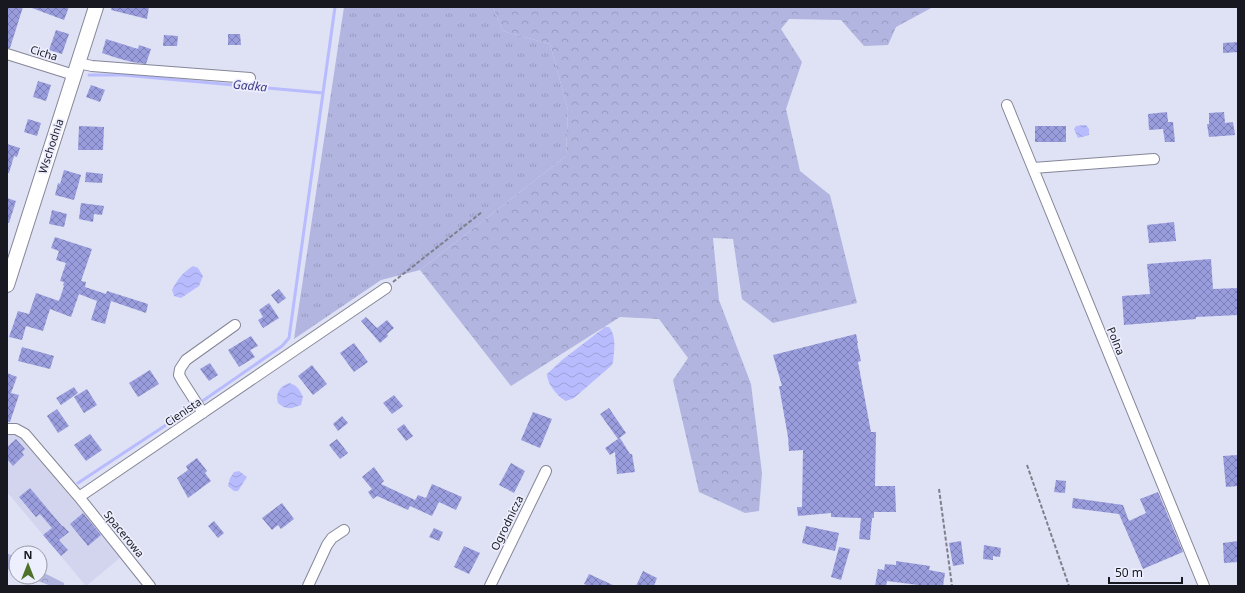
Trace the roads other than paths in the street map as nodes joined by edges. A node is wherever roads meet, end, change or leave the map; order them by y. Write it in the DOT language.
graph roads {
  1 [pos="96,7"];
  2 [pos="7,54"];
  3 [pos="76,69"];
  4 [pos="250,78"];
  5 [pos="1007,105"];
  6 [pos="1154,159"];
  7 [pos="1033,168"];
  8 [pos="7,285"];
  9 [pos="386,288"];
  10 [pos="235,325"];
  11 [pos="203,413"];
  12 [pos="7,430"];
  13 [pos="546,471"];
  14 [pos="79,497"];
  15 [pos="344,530"];
  16 [pos="150,586"];
  17 [pos="308,586"];
  18 [pos="490,586"];
  19 [pos="1204,586"];
  1 -- 3 [label="street, Wschodnia"];
  2 -- 3 [label="street, Cicha"];
  3 -- 4 [label="street, Cicha"];
  3 -- 8 [label="street, Wschodnia"];
  5 -- 7 [label="street, Polna"];
  6 -- 7 [label="street"];
  7 -- 19 [label="street, Polna"];
  9 -- 11 [label="street, Cienista"];
  10 -- 11 [label="street"];
  11 -- 14 [label="street, Cienista"];
  12 -- 14 [label="street"];
  13 -- 18 [label="street, Ogrodnicza"];
  14 -- 16 [label="street, Spacerowa"];
  15 -- 17 [label="street"];
}
